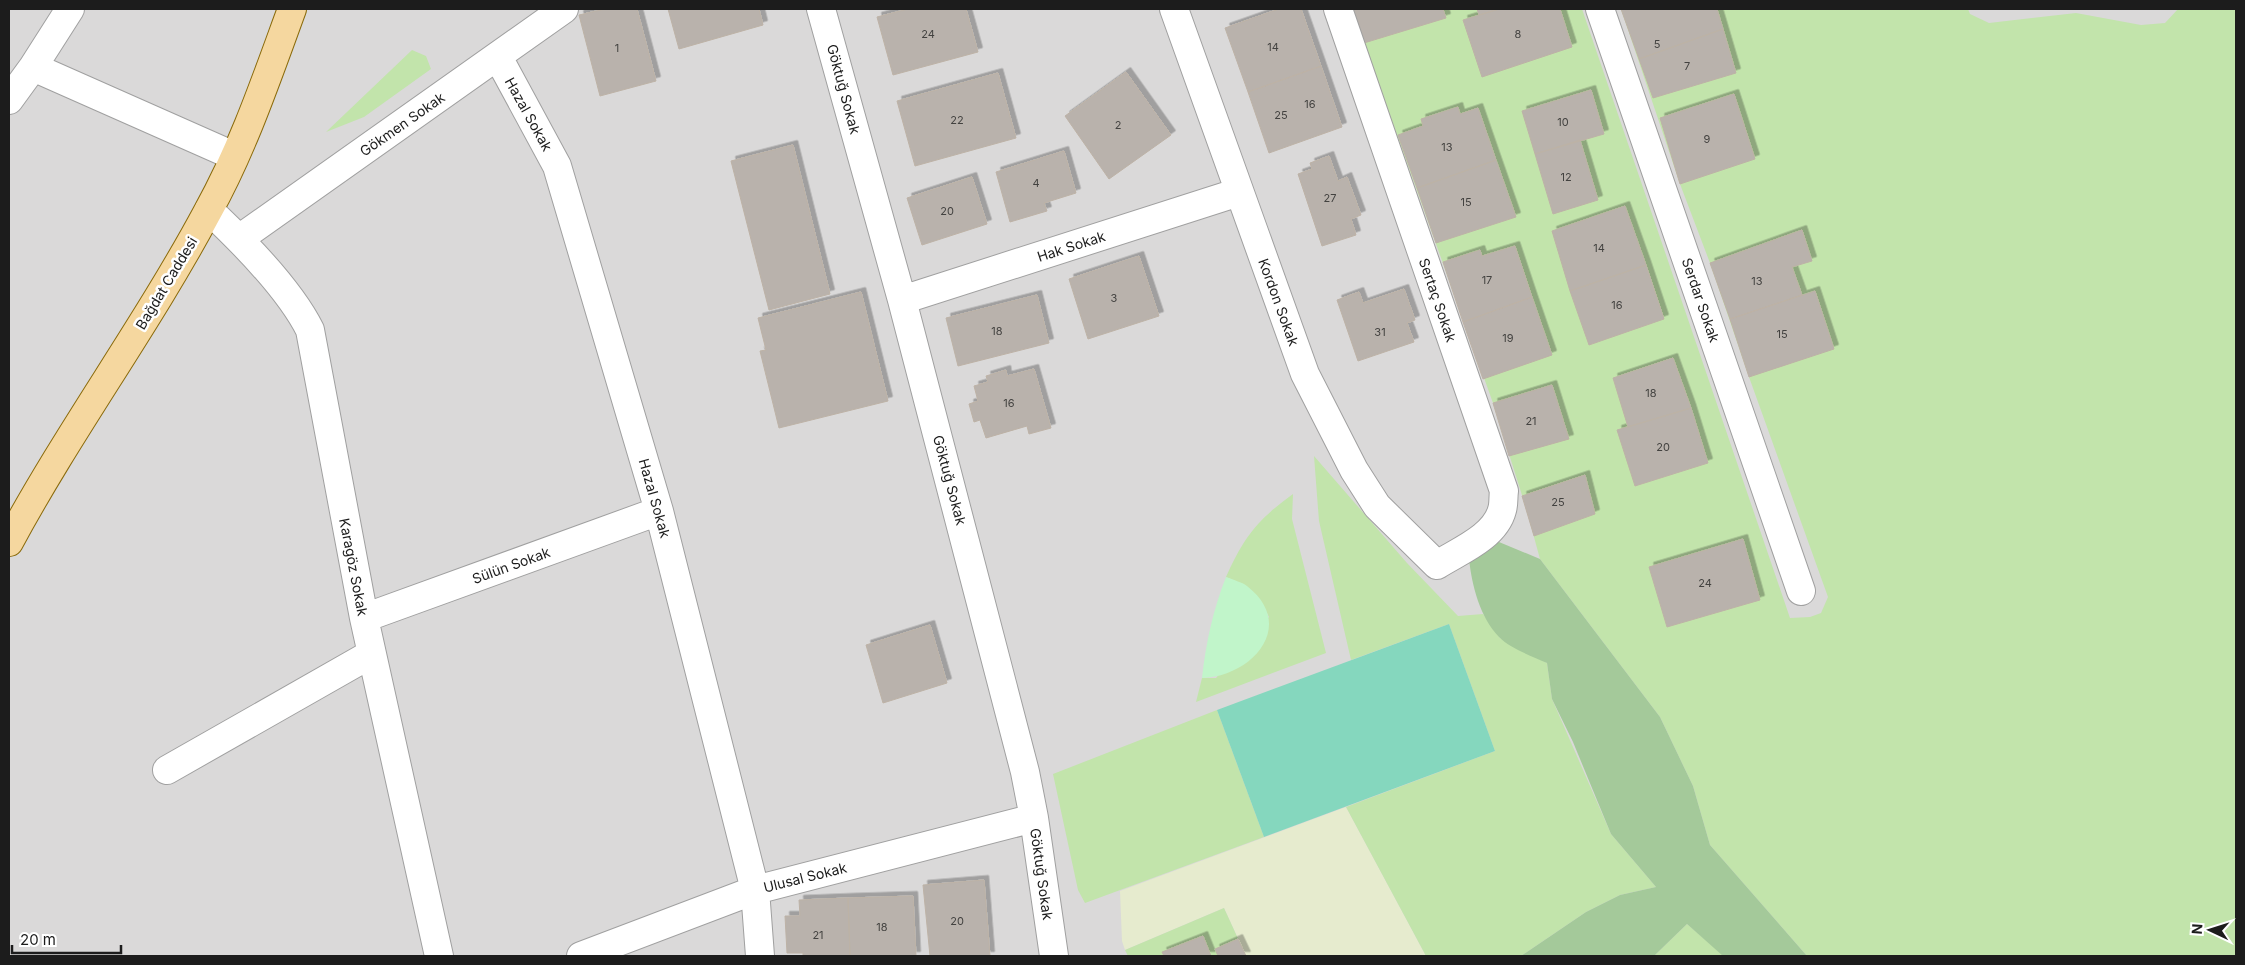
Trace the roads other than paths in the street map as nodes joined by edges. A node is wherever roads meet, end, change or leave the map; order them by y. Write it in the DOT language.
graph roads {
  1 [pos="70,9"];
  2 [pos="292,9"];
  3 [pos="564,9"];
  4 [pos="822,9"];
  5 [pos="1174,9"];
  6 [pos="1338,9"];
  7 [pos="1600,9"];
  8 [pos="498,57"];
  9 [pos="33,67"];
  10 [pos="9,100"];
  11 [pos="234,156"];
  12 [pos="1239,192"];
  13 [pos="209,210"];
  14 [pos="240,239"];
  15 [pos="902,300"];
  16 [pos="659,511"];
  17 [pos="9,542"];
  18 [pos="1437,565"];
  19 [pos="1801,591"];
  20 [pos="364,618"];
  21 [pos="371,654"];
  22 [pos="167,770"];
  23 [pos="1034,818"];
  24 [pos="754,890"];
  25 [pos="438,956"];
  26 [pos="581,956"];
  27 [pos="760,956"];
  28 [pos="1054,956"];
  1 -- 9 [label="street"];
  2 -- 11 [label="main road, Bağdat Caddesi"];
  3 -- 8 [label="street, Gökmen Sokak"];
  4 -- 15 [label="street, Göktuğ Sokak"];
  5 -- 12 [label="street, Kordon Sokak"];
  6 -- 18 [label="street, Sertaç Sokak"];
  7 -- 19 [label="street, Serdar Sokak"];
  8 -- 14 [label="street, Gökmen Sokak"];
  8 -- 16 [label="street, Hazal Sokak"];
  9 -- 10 [label="street"];
  9 -- 11 [label="street"];
  11 -- 13 [label="main road, Bağdat Caddesi"];
  12 -- 15 [label="street, Hak Sokak"];
  12 -- 18 [label="street, Kordon Sokak"];
  13 -- 14 [label="street, Karagöz Sokak"];
  13 -- 17 [label="main road, Bağdat Caddesi"];
  14 -- 20 [label="street, Karagöz Sokak"];
  15 -- 23 [label="street, Göktuğ Sokak"];
  16 -- 20 [label="street, Sülün Sokak"];
  16 -- 24 [label="street, Hazal Sokak"];
  20 -- 21 [label="street, Karagöz Sokak"];
  21 -- 22 [label="street"];
  21 -- 25 [label="street, Karagöz Sokak"];
  23 -- 24 [label="street, Ulusal Sokak"];
  23 -- 28 [label="street, Göktuğ Sokak"];
  24 -- 26 [label="street, Ulusal Sokak"];
  24 -- 27 [label="street, Hazal Sokak"];
}
